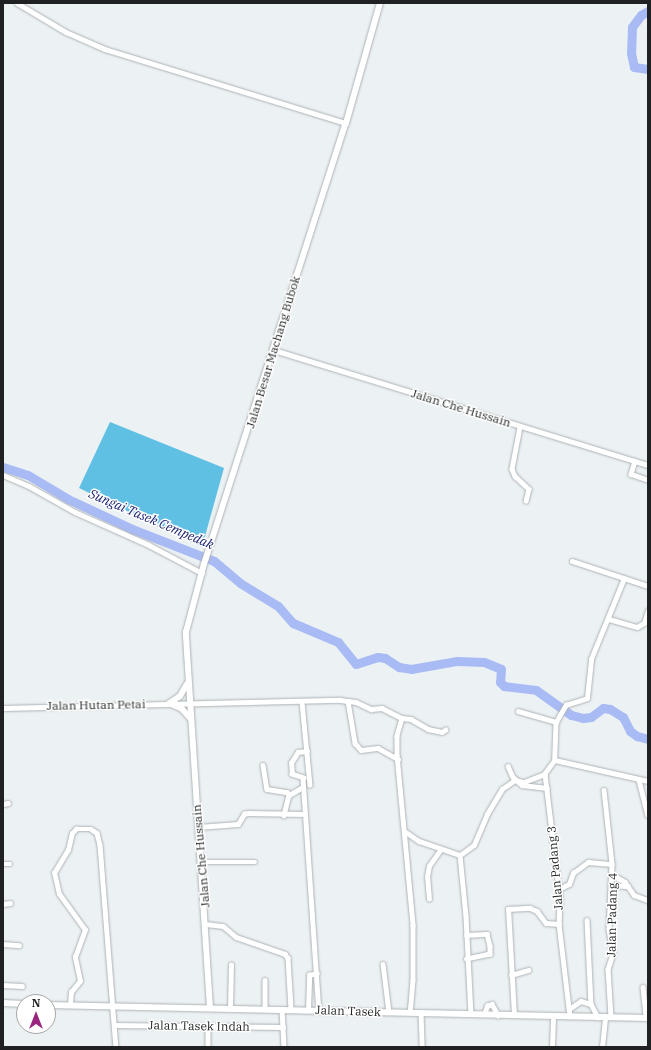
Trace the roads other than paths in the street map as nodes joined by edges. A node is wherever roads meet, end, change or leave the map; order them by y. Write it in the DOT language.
graph roads {
  1 [pos="17,3"];
  2 [pos="380,3"];
  3 [pos="346,123"];
  4 [pos="274,350"];
  5 [pos="520,427"];
  6 [pos="636,461"];
  7 [pos="648,465"];
  8 [pos="3,476"];
  9 [pos="648,480"];
  10 [pos="526,501"];
  11 [pos="572,561"];
  12 [pos="202,573"];
  13 [pos="624,578"];
  14 [pos="648,586"];
  15 [pos="648,611"];
  16 [pos="609,619"];
  17 [pos="188,683"];
  18 [pos="348,701"];
  19 [pos="302,702"];
  20 [pos="189,703"];
  21 [pos="170,704"];
  22 [pos="3,708"];
  23 [pos="518,711"];
  24 [pos="402,718"];
  25 [pos="191,719"];
  26 [pos="556,722"];
  27 [pos="446,730"];
  28 [pos="306,751"];
  29 [pos="398,759"];
  30 [pos="555,760"];
  31 [pos="263,765"];
  32 [pos="508,766"];
  33 [pos="545,774"];
  34 [pos="305,778"];
  35 [pos="515,780"];
  36 [pos="639,780"];
  37 [pos="648,781"];
  38 [pos="310,785"];
  39 [pos="303,787"];
  40 [pos="547,788"];
  41 [pos="604,790"];
  42 [pos="289,795"];
  43 [pos="644,796"];
  44 [pos="648,801"];
  45 [pos="304,814"];
  46 [pos="284,815"];
  47 [pos="648,815"];
  48 [pos="198,827"];
  49 [pos="406,832"];
  50 [pos="440,850"];
  51 [pos="460,856"];
  52 [pos="202,862"];
  53 [pos="255,862"];
  54 [pos="3,864"];
  55 [pos="10,864"];
  56 [pos="612,864"];
  57 [pos="613,875"];
  58 [pos="612,885"];
  59 [pos="628,886"];
  60 [pos="559,889"];
  61 [pos="429,899"];
  62 [pos="648,900"];
  63 [pos="10,903"];
  64 [pos="3,904"];
  65 [pos="586,920"];
  66 [pos="206,924"];
  67 [pos="559,924"];
  68 [pos="466,935"];
  69 [pos="3,944"];
  70 [pos="19,945"];
  71 [pos="467,959"];
  72 [pos="383,964"];
  73 [pos="231,966"];
  74 [pos="528,970"];
  75 [pos="317,972"];
  76 [pos="511,975"];
  77 [pos="265,980"];
  78 [pos="3,985"];
  79 [pos="22,986"];
  80 [pos="643,987"];
  81 [pos="3,1003"];
  82 [pos="16,1004"];
  83 [pos="591,1004"];
  84 [pos="56,1005"];
  85 [pos="70,1005"];
  86 [pos="114,1007"];
  87 [pos="210,1008"];
  88 [pos="230,1008"];
  89 [pos="265,1009"];
  90 [pos="282,1009"];
  91 [pos="291,1009"];
  92 [pos="569,1009"];
  93 [pos="308,1010"];
  94 [pos="319,1010"];
  95 [pos="389,1012"];
  96 [pos="410,1012"];
  97 [pos="421,1012"];
  98 [pos="471,1014"];
  99 [pos="484,1014"];
  100 [pos="498,1015"];
  101 [pos="514,1015"];
  102 [pos="553,1016"];
  103 [pos="570,1016"];
  104 [pos="598,1017"];
  105 [pos="608,1017"];
  106 [pos="647,1018"];
  107 [pos="114,1026"];
  108 [pos="208,1026"];
  109 [pos="283,1027"];
  110 [pos="116,1047"];
  111 [pos="208,1047"];
  112 [pos="284,1047"];
  113 [pos="423,1047"];
  114 [pos="552,1047"];
  115 [pos="602,1047"];
  1 -- 3 [label="street"];
  2 -- 3 [label="main road, Jalan Besar Machang Bubok"];
  3 -- 4 [label="main road, Jalan Besar Machang Bubok"];
  4 -- 5 [label="street, Jalan Che Hussain"];
  4 -- 12 [label="main road, Jalan Besar Machang Bubok"];
  5 -- 6 [label="street, Jalan Che Hussain"];
  5 -- 10 [label="street"];
  6 -- 7 [label="street, Jalan Che Hussain"];
  6 -- 9 [label="street"];
  8 -- 12 [label="street"];
  11 -- 13 [label="street"];
  12 -- 17 [label="main road, Jalan Besar Machang Bubok"];
  13 -- 14 [label="street"];
  13 -- 16 [label="street"];
  15 -- 16 [label="street"];
  16 -- 26 [label="street"];
  17 -- 20 [label="main road, Jalan Besar Machang Bubok"];
  17 -- 21 [label="main road"];
  18 -- 19 [label="street, Jalan Hutan Petai"];
  18 -- 24 [label="street, Jalan Hutan Petai"];
  18 -- 29 [label="street"];
  19 -- 20 [label="street, Jalan Hutan Petai"];
  19 -- 28 [label="street"];
  20 -- 21 [label="street, Jalan Hutan Petai"];
  20 -- 25 [label="main road, Jalan Che Hussain"];
  21 -- 22 [label="street, Jalan Hutan Petai"];
  21 -- 25 [label="main road"];
  23 -- 26 [label="street"];
  24 -- 27 [label="street, Jalan Hutan Petai"];
  24 -- 29 [label="street"];
  25 -- 48 [label="main road, Jalan Che Hussain"];
  26 -- 30 [label="street"];
  28 -- 34 [label="street"];
  28 -- 34 [label="street"];
  29 -- 49 [label="street"];
  30 -- 33 [label="street"];
  30 -- 36 [label="street"];
  31 -- 42 [label="street"];
  32 -- 35 [label="street"];
  33 -- 35 [label="street"];
  33 -- 40 [label="street, Jalan Padang 3"];
  34 -- 38 [label="street"];
  34 -- 39 [label="street"];
  35 -- 40 [label="street"];
  35 -- 51 [label="street"];
  36 -- 37 [label="street"];
  36 -- 43 [label="street"];
  39 -- 42 [label="street"];
  39 -- 45 [label="street"];
  40 -- 60 [label="street, Jalan Padang 3"];
  41 -- 56 [label="street, Jalan Padang 4"];
  42 -- 46 [label="street"];
  43 -- 44 [label="street"];
  43 -- 47 [label="street"];
  45 -- 46 [label="street"];
  45 -- 75 [label="street"];
  46 -- 48 [label="street"];
  48 -- 52 [label="main road, Jalan Che Hussain"];
  49 -- 50 [label="street"];
  49 -- 96 [label="street"];
  50 -- 51 [label="street"];
  50 -- 61 [label="street"];
  51 -- 68 [label="street"];
  52 -- 53 [label="street"];
  52 -- 66 [label="main road, Jalan Che Hussain"];
  54 -- 55 [label="street"];
  56 -- 57 [label="street, Jalan Padang 4"];
  56 -- 60 [label="street"];
  57 -- 58 [label="street, Jalan Padang 4"];
  57 -- 59 [label="street"];
  58 -- 59 [label="street"];
  58 -- 105 [label="street, Jalan Padang 4"];
  59 -- 62 [label="street"];
  60 -- 67 [label="street, Jalan Padang 3"];
  63 -- 64 [label="street"];
  65 -- 83 [label="street"];
  66 -- 87 [label="main road, Jalan Che Hussain"];
  66 -- 91 [label="street"];
  67 -- 76 [label="street"];
  67 -- 92 [label="street, Jalan Padang 3"];
  68 -- 71 [label="street"];
  68 -- 71 [label="street"];
  69 -- 70 [label="street"];
  71 -- 98 [label="street"];
  72 -- 95 [label="street"];
  73 -- 88 [label="street"];
  74 -- 76 [label="street"];
  75 -- 93 [label="street"];
  75 -- 94 [label="street"];
  76 -- 101 [label="street"];
  77 -- 89 [label="street"];
  78 -- 79 [label="street"];
  80 -- 106 [label="street"];
  81 -- 82 [label="main road"];
  83 -- 92 [label="street"];
  83 -- 104 [label="street"];
  84 -- 85 [label="main road, Jalan Tasek"];
  85 -- 86 [label="main road, Jalan Tasek"];
  85 -- 86 [label="street"];
  86 -- 87 [label="main road, Jalan Tasek"];
  86 -- 107 [label="street"];
  87 -- 88 [label="main road, Jalan Tasek"];
  88 -- 89 [label="main road, Jalan Tasek"];
  89 -- 90 [label="main road, Jalan Tasek"];
  90 -- 91 [label="main road, Jalan Tasek"];
  90 -- 109 [label="street"];
  91 -- 93 [label="main road, Jalan Tasek"];
  92 -- 103 [label="street, Jalan Padang 3"];
  93 -- 94 [label="main road, Jalan Tasek"];
  94 -- 95 [label="main road, Jalan Tasek"];
  95 -- 96 [label="main road, Jalan Tasek"];
  96 -- 97 [label="main road, Jalan Tasek"];
  97 -- 98 [label="main road, Jalan Tasek"];
  97 -- 113 [label="street"];
  98 -- 99 [label="main road, Jalan Tasek"];
  99 -- 100 [label="main road, Jalan Tasek"];
  99 -- 100 [label="street"];
  100 -- 101 [label="main road, Jalan Tasek"];
  101 -- 102 [label="main road, Jalan Tasek"];
  102 -- 103 [label="main road, Jalan Tasek"];
  102 -- 114 [label="street"];
  103 -- 104 [label="main road, Jalan Tasek"];
  104 -- 105 [label="main road, Jalan Tasek"];
  105 -- 106 [label="main road, Jalan Tasek"];
  105 -- 115 [label="street, Jalan Padang 4"];
  107 -- 108 [label="street, Jalan Tasek Indah"];
  107 -- 110 [label="street"];
  108 -- 109 [label="street, Jalan Tasek Indah"];
  108 -- 111 [label="street"];
  109 -- 112 [label="street"];
}
